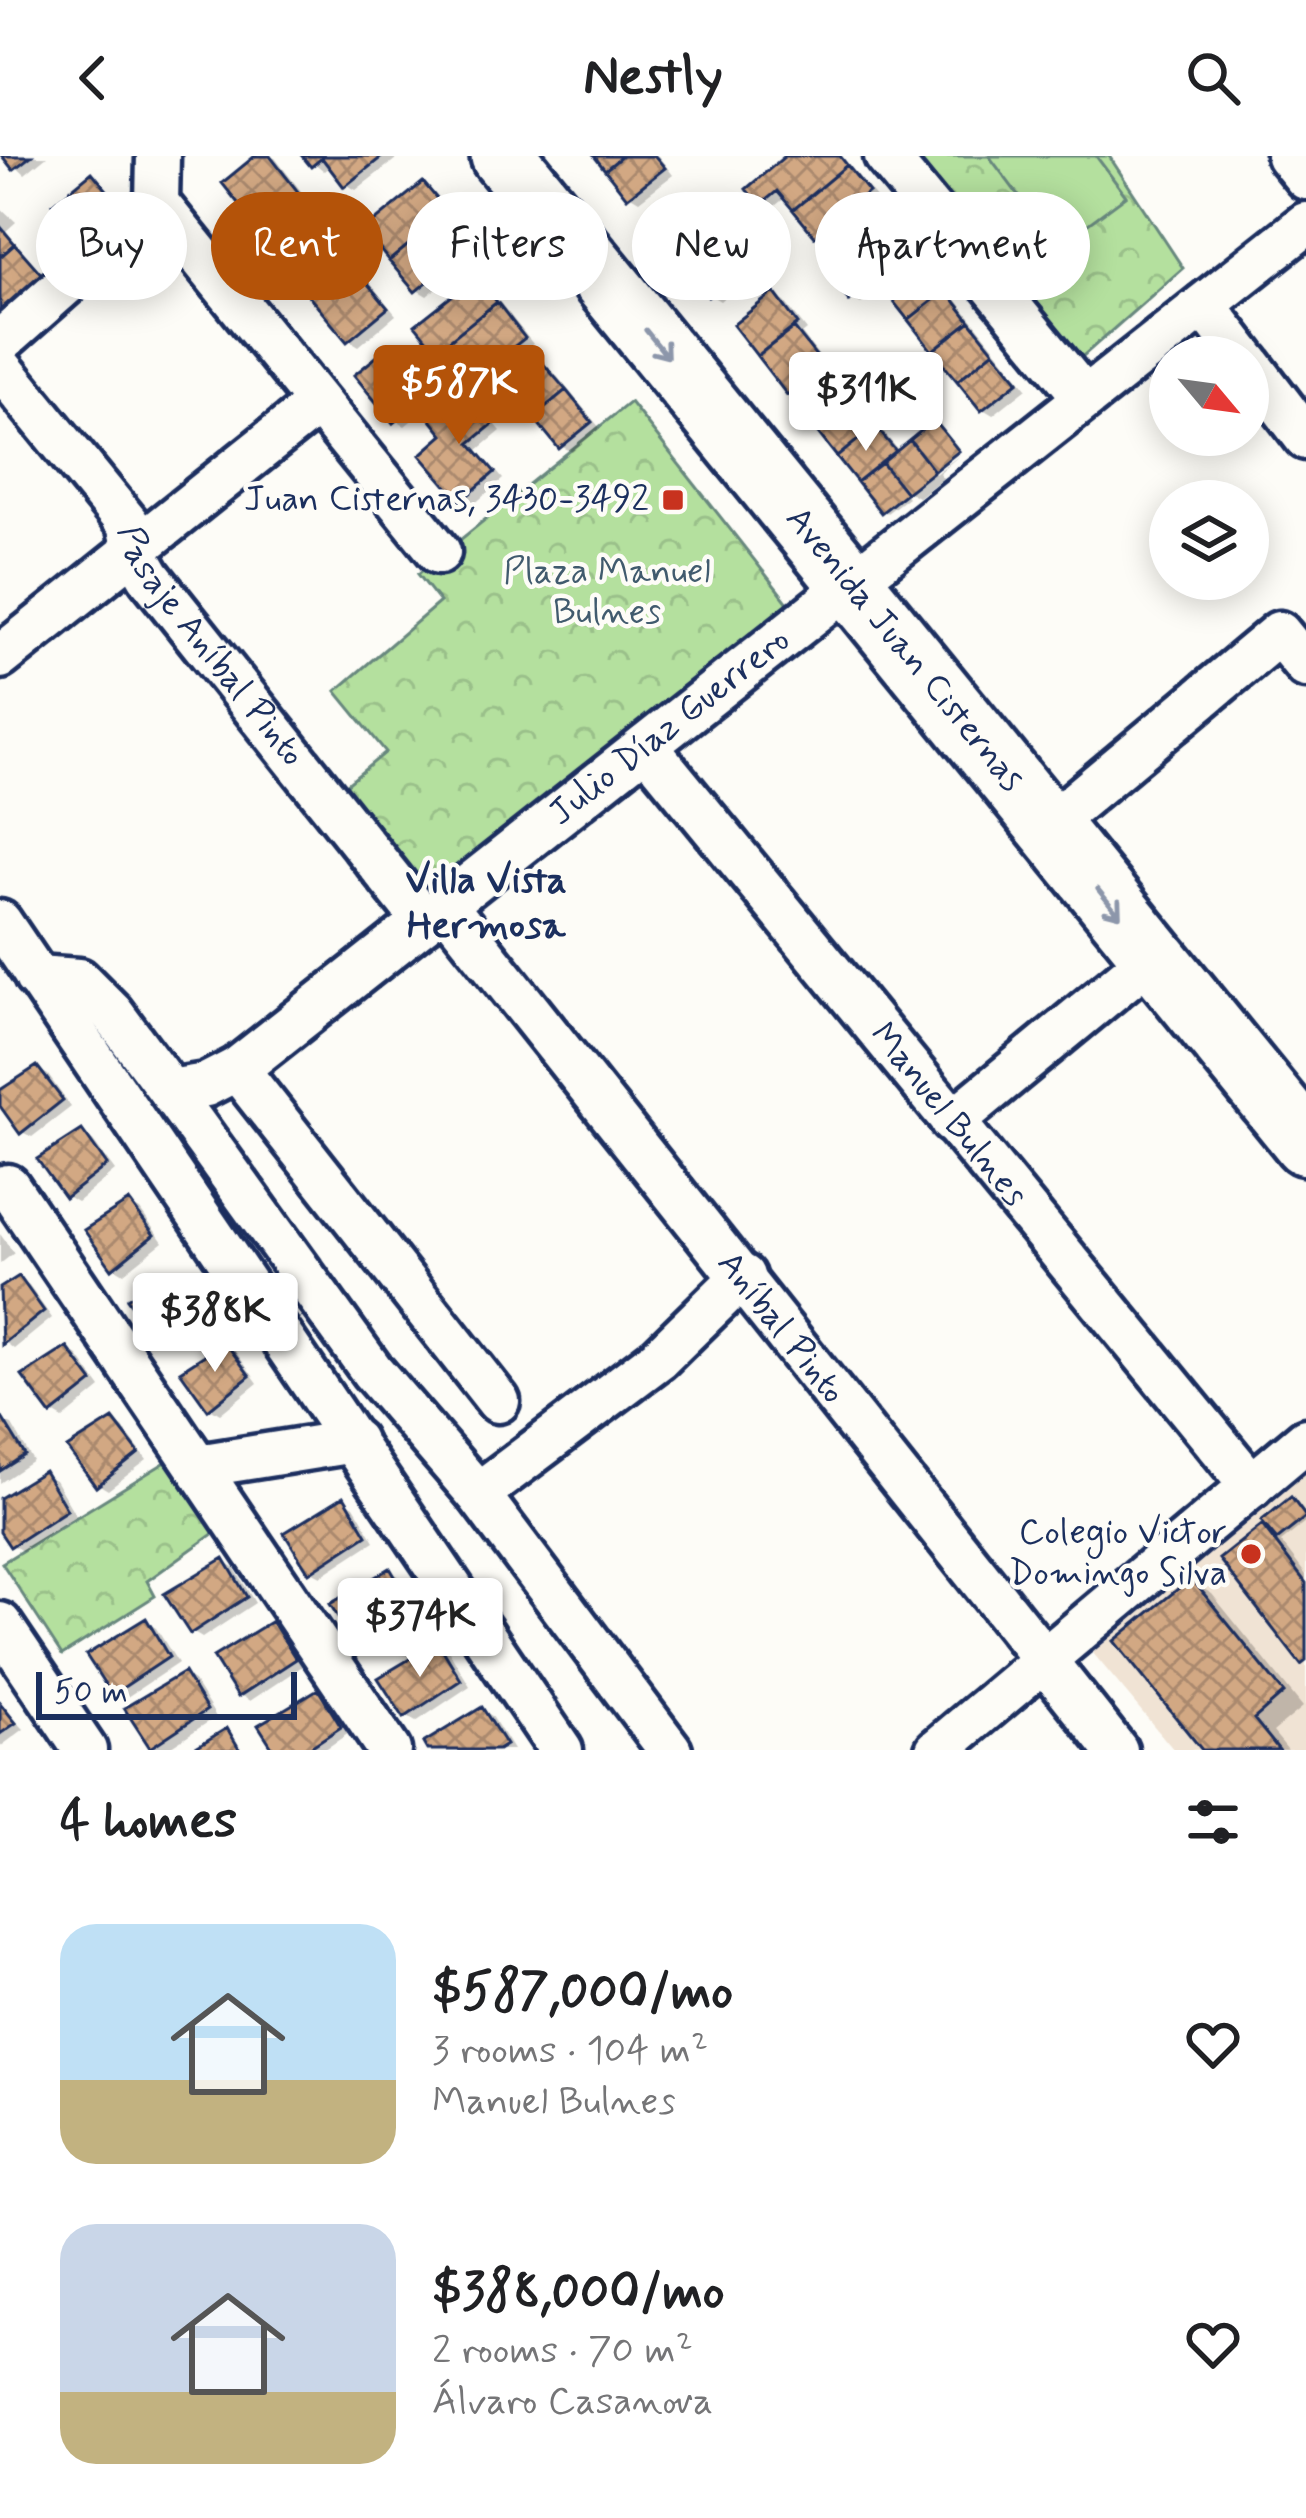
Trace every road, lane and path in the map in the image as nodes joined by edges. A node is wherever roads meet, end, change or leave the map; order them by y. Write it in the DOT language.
graph roads {
  1 [pos="158,156"];
  2 [pos="502,156"];
  3 [pos="886,156"];
  4 [pos="1288,156"];
  5 [pos="1306,178"];
  6 [pos="157,192"];
  7 [pos="1306,224"];
  8 [pos="187,241"];
  9 [pos="47,300"];
  10 [pos="1204,305"];
  11 [pos="1228,336"];
  12 [pos="0,342"];
  13 [pos="0,367"];
  14 [pos="1269,390"];
  15 [pos="1085,398"];
  16 [pos="317,404"];
  17 [pos="1306,437"];
  18 [pos="134,550"];
  19 [pos="439,552"];
  20 [pos="850,584"];
  21 [pos="0,657"];
  22 [pos="1306,666"];
  23 [pos="646,746"];
  24 [pos="1048,826"];
  25 [pos="435,913"];
  26 [pos="0,922"];
  27 [pos="1152,957"];
  28 [pos="36,977"];
  29 [pos="237,1069"];
  30 [pos="170,1091"];
  31 [pos="1298,1116"];
  32 [pos="952,1122"];
  33 [pos="8,1186"];
  34 [pos="743,1276"];
  35 [pos="498,1401"];
  36 [pos="1306,1441"];
  37 [pos="353,1442"];
  38 [pos="198,1466"];
  39 [pos="1252,1486"];
  40 [pos="478,1494"];
  41 [pos="0,1624"];
  42 [pos="1046,1659"];
  43 [pos="85,1750"];
  44 [pos="389,1750"];
  45 [pos="561,1750"];
  46 [pos="670,1750"];
  47 [pos="937,1750"];
  48 [pos="1116,1750"];
  1 -- 6 [label="street"];
  2 -- 20 [label="main road, Avenida Juan Cisternas, one-way"];
  3 -- 15 [label="street"];
  4 -- 5 [label="street"];
  7 -- 10 [label="street, Julio Díaz Guerrero"];
  8 -- 16 [label="street"];
  9 -- 12 [label="street"];
  10 -- 11 [label="street"];
  10 -- 15 [label="street, Julio Díaz Guerrero"];
  13 -- 18 [label="street, Pasaje Aníbal Pinto"];
  14 -- 17 [label="street"];
  15 -- 20 [label="street, Julio Díaz Guerrero"];
  16 -- 18 [label="street"];
  16 -- 19 [label="street"];
  18 -- 21 [label="street"];
  18 -- 25 [label="street, Pasaje Aníbal Pinto"];
  20 -- 23 [label="street, Julio Díaz Guerrero"];
  20 -- 24 [label="main road, Avenida Juan Cisternas"];
  22 -- 24 [label="street"];
  23 -- 25 [label="street, Julio Díaz Guerrero"];
  23 -- 32 [label="street, Manuel Bulnes"];
  24 -- 27 [label="main road, Avenida Juan Cisternas, one-way"];
  25 -- 29 [label="street, Julio Díaz Guerrero"];
  25 -- 34 [label="street, Aníbal Pinto"];
  26 -- 28 [label="street"];
  27 -- 31 [label="main road, Avenida Juan Cisternas"];
  27 -- 32 [label="street"];
  28 -- 30 [label="street"];
  28 -- 37 [label="street"];
  29 -- 30 [label="street, Julio Díaz Guerrero"];
  29 -- 35 [label="street"];
  30 -- 40 [label="street"];
  32 -- 39 [label="street, Manuel Bulnes"];
  33 -- 38 [label="street"];
  34 -- 40 [label="street"];
  34 -- 42 [label="street, Aníbal Pinto"];
  36 -- 39 [label="street"];
  37 -- 38 [label="street"];
  37 -- 45 [label="street"];
  38 -- 44 [label="street"];
  39 -- 42 [label="street"];
  40 -- 46 [label="street"];
  41 -- 43 [label="street"];
  42 -- 47 [label="street"];
  42 -- 48 [label="street, Aníbal Pinto"];
}
